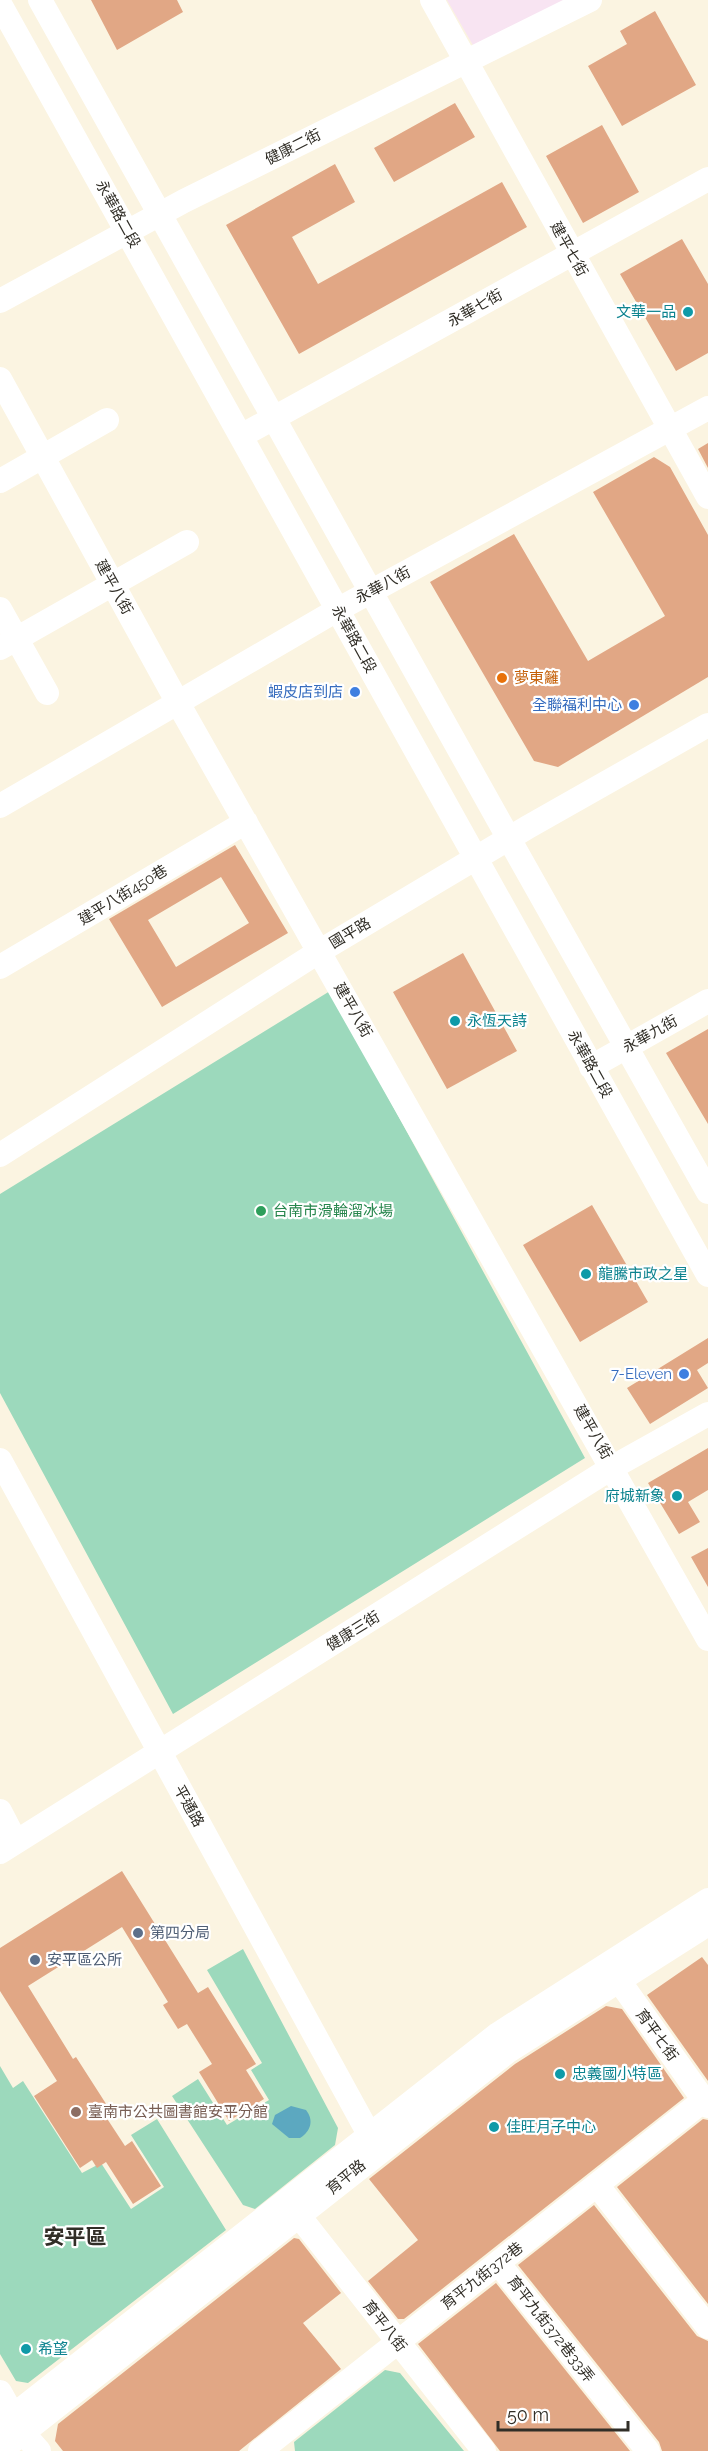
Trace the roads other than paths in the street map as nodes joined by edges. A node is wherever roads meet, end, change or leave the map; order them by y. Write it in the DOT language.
graph roads {
  1 [pos="40,0"];
  2 [pos="432,0"];
  3 [pos="590,0"];
  4 [pos="0,4"];
  5 [pos="465,61"];
  6 [pos="708,179"];
  7 [pos="160,214"];
  8 [pos="128,231"];
  9 [pos="571,254"];
  10 [pos="0,301"];
  11 [pos="0,380"];
  12 [pos="708,408"];
  13 [pos="273,419"];
  14 [pos="107,420"];
  15 [pos="670,429"];
  16 [pos="241,436"];
  17 [pos="42,457"];
  18 [pos="0,480"];
  19 [pos="708,497"];
  20 [pos="187,542"];
  21 [pos="113,585"];
  22 [pos="372,591"];
  23 [pos="0,609"];
  24 [pos="337,609"];
  25 [pos="8,643"];
  26 [pos="46,693"];
  27 [pos="178,703"];
  28 [pos="708,725"];
  29 [pos="0,806"];
  30 [pos="246,822"];
  31 [pos="507,840"];
  32 [pos="476,858"];
  33 [pos="320,951"];
  34 [pos="0,967"];
  35 [pos="708,1001"];
  36 [pos="626,1047"];
  37 [pos="591,1067"];
  38 [pos="0,1155"];
  39 [pos="708,1192"];
  40 [pos="708,1275"];
  41 [pos="708,1414"];
  42 [pos="0,1460"];
  43 [pos="613,1467"];
  44 [pos="10,1501"];
  45 [pos="708,1639"];
  46 [pos="159,1753"];
  47 [pos="0,1811"];
  48 [pos="8,1847"];
  49 [pos="708,1900"];
  50 [pos="708,1924"];
  51 [pos="612,1972"];
  52 [pos="706,2103"];
  53 [pos="374,2143"];
  54 [pos="597,2186"];
  55 [pos="292,2208"];
  56 [pos="498,2263"];
  57 [pos="708,2327"];
  58 [pos="398,2342"];
  59 [pos="0,2392"];
  60 [pos="12,2424"];
  61 [pos="270,2448"];
  62 [pos="0,2451"];
  63 [pos="39,2451"];
  64 [pos="484,2451"];
  65 [pos="648,2451"];
  1 -- 7 [label="street"];
  2 -- 5 [label="street, 建平七街"];
  3 -- 5 [label="street, 健康二街"];
  4 -- 8 [label="street, 永華路二段"];
  5 -- 7 [label="street, 健康二街"];
  5 -- 9 [label="street, 建平七街"];
  6 -- 9 [label="street, 永華七街"];
  7 -- 8 [label="street, 健康二街"];
  7 -- 13 [label="street"];
  8 -- 10 [label="street, 健康二街"];
  8 -- 16 [label="street, 永華路二段"];
  9 -- 13 [label="street, 永華七街"];
  9 -- 15 [label="street, 建平七街"];
  11 -- 17 [label="street, 建平八街"];
  12 -- 15 [label="street, 永華八街"];
  13 -- 16 [label="street, 永華七街"];
  13 -- 22 [label="street"];
  14 -- 17 [label="street"];
  15 -- 19 [label="street, 建平七街"];
  15 -- 22 [label="street, 永華八街"];
  16 -- 24 [label="street, 永華路二段"];
  17 -- 18 [label="street"];
  17 -- 21 [label="street, 建平八街"];
  20 -- 21 [label="street"];
  21 -- 25 [label="street"];
  21 -- 27 [label="street, 建平八街"];
  22 -- 24 [label="street, 永華八街"];
  22 -- 31 [label="street"];
  23 -- 25 [label="street"];
  24 -- 27 [label="street, 永華八街"];
  24 -- 32 [label="street, 永華路二段"];
  25 -- 26 [label="street"];
  27 -- 29 [label="street, 永華八街"];
  27 -- 30 [label="street, 建平八街"];
  28 -- 31 [label="street, 國平路"];
  30 -- 33 [label="street, 建平八街"];
  30 -- 34 [label="street, 建平八街450巷"];
  31 -- 32 [label="street, 國平路"];
  31 -- 36 [label="street"];
  32 -- 33 [label="street, 國平路"];
  32 -- 37 [label="street, 永華路二段"];
  33 -- 38 [label="street, 國平路"];
  33 -- 43 [label="street, 建平八街"];
  35 -- 36 [label="street, 永華九街"];
  36 -- 37 [label="street, 永華九街"];
  36 -- 39 [label="street"];
  37 -- 40 [label="street, 永華路二段"];
  41 -- 43 [label="street, 健康三街"];
  42 -- 44 [label="street, 平通路"];
  43 -- 45 [label="street, 建平八街"];
  43 -- 46 [label="street, 健康三街"];
  44 -- 46 [label="street, 平通路"];
  46 -- 48 [label="street, 健康三街"];
  46 -- 53 [label="street, 平通路"];
  47 -- 48 [label="street"];
  49 -- 51 [label="street, 育平路"];
  50 -- 51 [label="street, 育平路"];
  51 -- 52 [label="street, 育平七街"];
  51 -- 53 [label="street, 育平路"];
  52 -- 54 [label="street, 育平九街372巷"];
  53 -- 55 [label="street, 育平路"];
  54 -- 56 [label="street, 育平九街372巷"];
  54 -- 57 [label="street"];
  55 -- 58 [label="street, 育平八街"];
  55 -- 60 [label="street, 育平路"];
  56 -- 58 [label="street, 育平九街372巷"];
  56 -- 65 [label="street, 育平九街372巷33弄"];
  58 -- 61 [label="street, 育平九街372巷"];
  58 -- 64 [label="street, 育平八街"];
  59 -- 60 [label="street"];
  60 -- 62 [label="street, 育平路"];
  60 -- 63 [label="street"];
}
